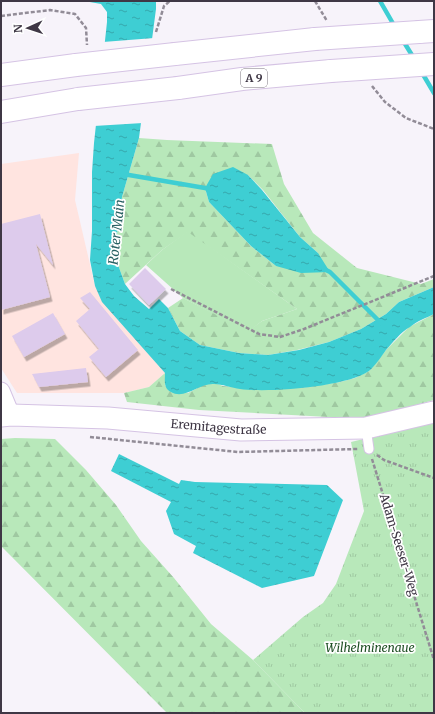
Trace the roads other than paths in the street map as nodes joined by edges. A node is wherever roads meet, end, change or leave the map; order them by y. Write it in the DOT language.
graph roads {
  1 [pos="427,32"];
  2 [pos="434,64"];
  3 [pos="1,75"];
  4 [pos="1,112"];
  5 [pos="1,391"];
  6 [pos="434,412"];
  7 [pos="6,415"];
  8 [pos="366,428"];
  9 [pos="369,449"];
  1 -- 3 [label="highway, bridge"];
  2 -- 4 [label="highway, A 9, bridge"];
  5 -- 7 [label="street"];
  6 -- 8 [label="street, Eremitagestraße"];
  7 -- 8 [label="street, Eremitagestraße"];
  8 -- 9 [label="lane"];
}
